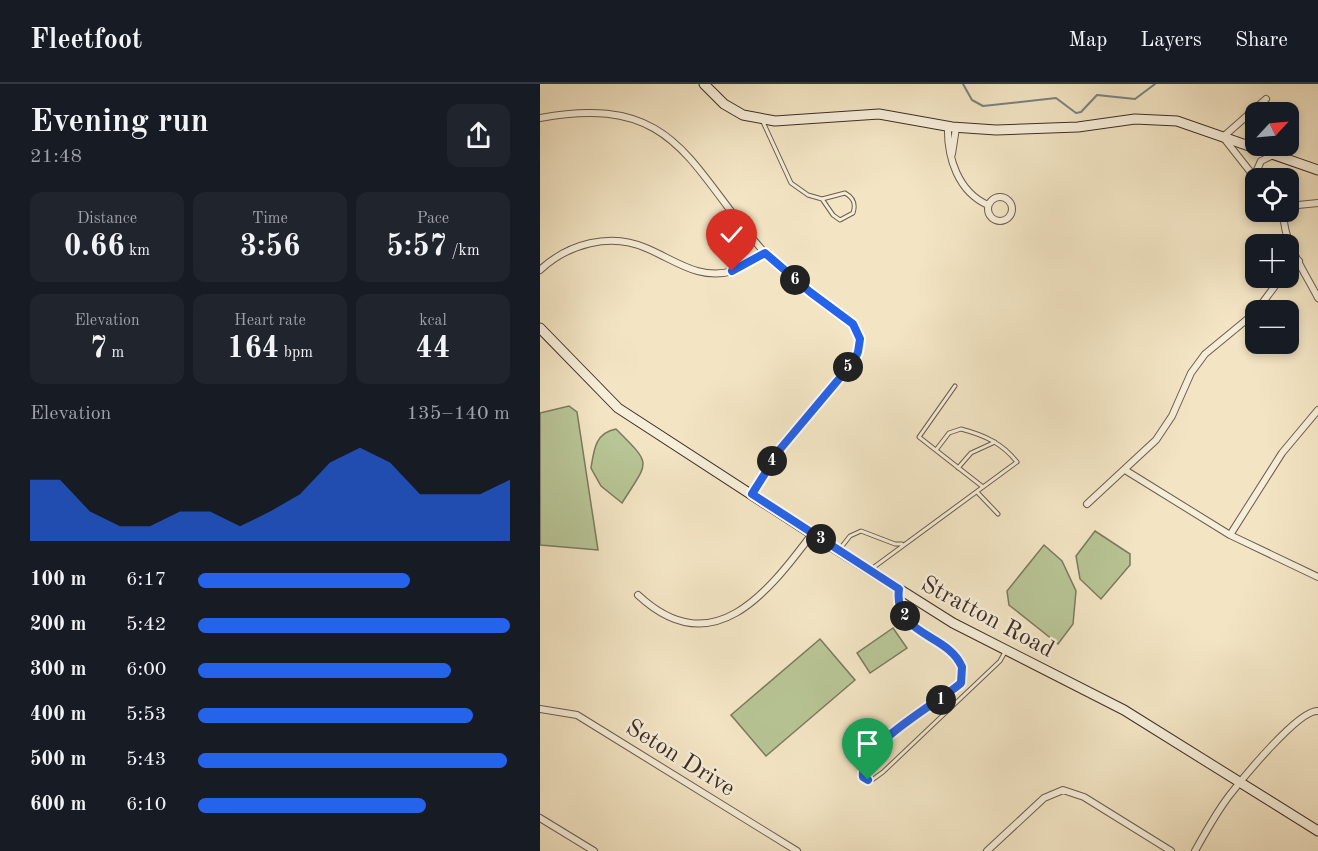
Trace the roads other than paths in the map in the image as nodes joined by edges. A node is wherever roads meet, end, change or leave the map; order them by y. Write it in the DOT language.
graph roads {
  1 [pos="704,84"];
  2 [pos="1266,99"];
  3 [pos="540,118"];
  4 [pos="763,120"];
  5 [pos="952,127"];
  6 [pos="1223,137"];
  7 [pos="1245,145"];
  8 [pos="1272,156"];
  9 [pos="1277,156"];
  10 [pos="1247,168"];
  11 [pos="1258,168"];
  12 [pos="1318,170"];
  13 [pos="822,200"];
  14 [pos="1318,203"];
  15 [pos="1299,205"];
  16 [pos="988,206"];
  17 [pos="765,253"];
  18 [pos="1299,261"];
  19 [pos="540,270"];
  20 [pos="1273,288"];
  21 [pos="1318,298"];
  22 [pos="1264,300"];
  23 [pos="1245,321"];
  24 [pos="540,328"];
  25 [pos="955,386"];
  26 [pos="1318,410"];
  27 [pos="995,441"];
  28 [pos="936,450"];
  29 [pos="958,468"];
  30 [pos="1125,470"];
  31 [pos="983,487"];
  32 [pos="977,492"];
  33 [pos="752,494"];
  34 [pos="1087,504"];
  35 [pos="998,514"];
  36 [pos="812,534"];
  37 [pos="1230,535"];
  38 [pos="904,544"];
  39 [pos="839,551"];
  40 [pos="870,571"];
  41 [pos="1318,577"];
  42 [pos="899,589"];
  43 [pos="638,595"];
  44 [pos="1006,650"];
  45 [pos="936,704"];
  46 [pos="540,709"];
  47 [pos="1318,711"];
  48 [pos="944,713"];
  49 [pos="1240,782"];
  50 [pos="540,819"];
  51 [pos="1318,831"];
  52 [pos="594,851"];
  53 [pos="797,851"];
  54 [pos="988,851"];
  55 [pos="1172,851"];
  56 [pos="1195,851"];
  1 -- 4 [label="street"];
  2 -- 6 [label="street"];
  3 -- 17 [label="street"];
  4 -- 5 [label="street"];
  4 -- 13 [label="lane"];
  5 -- 6 [label="street"];
  5 -- 16 [label="street"];
  6 -- 7 [label="street"];
  6 -- 10 [label="street"];
  8 -- 11 [label="street"];
  9 -- 12 [label="street"];
  13 -- 13 [label="lane"];
  14 -- 15 [label="street"];
  17 -- 19 [label="street"];
  17 -- 33 [label="street"];
  18 -- 21 [label="street"];
  20 -- 22 [label="street"];
  23 -- 30 [label="street"];
  24 -- 33 [label="street, Stratton Road"];
  25 -- 28 [label="lane"];
  26 -- 37 [label="street"];
  27 -- 28 [label="lane"];
  27 -- 29 [label="lane"];
  27 -- 31 [label="lane"];
  28 -- 29 [label="lane"];
  29 -- 31 [label="lane"];
  30 -- 34 [label="street"];
  30 -- 37 [label="street"];
  31 -- 32 [label="lane"];
  32 -- 35 [label="lane"];
  32 -- 38 [label="lane"];
  33 -- 36 [label="street, Stratton Road"];
  36 -- 39 [label="street, Stratton Road"];
  36 -- 43 [label="street"];
  37 -- 41 [label="street"];
  38 -- 39 [label="lane"];
  38 -- 40 [label="lane"];
  39 -- 40 [label="street, Stratton Road"];
  40 -- 42 [label="street, Stratton Road"];
  42 -- 44 [label="street, Stratton Road"];
  42 -- 45 [label="lane"];
  44 -- 48 [label="lane"];
  44 -- 49 [label="street, Stratton Road"];
  45 -- 48 [label="lane"];
  45 -- 48 [label="lane"];
  46 -- 53 [label="street, Seton Drive"];
  47 -- 49 [label="street"];
  49 -- 51 [label="street, Stratton Road"];
  49 -- 56 [label="street"];
  50 -- 52 [label="street"];
  54 -- 55 [label="street"];
}
